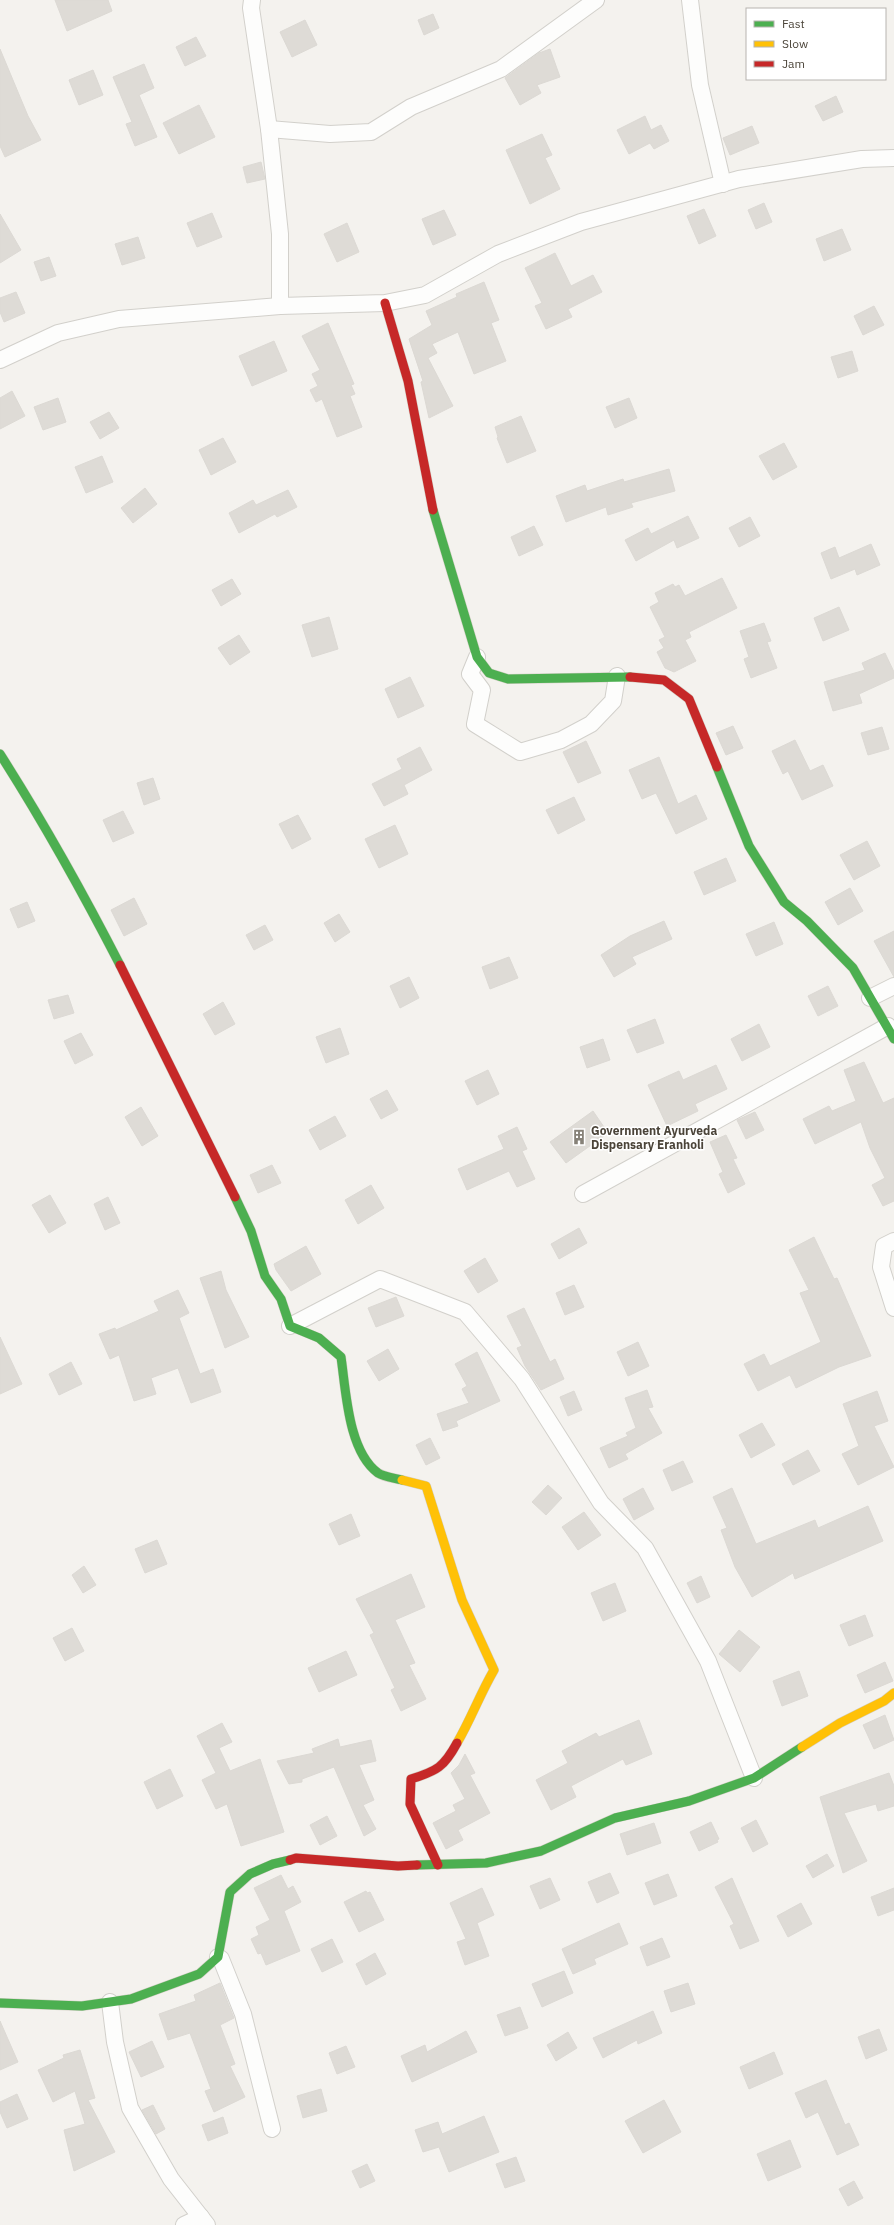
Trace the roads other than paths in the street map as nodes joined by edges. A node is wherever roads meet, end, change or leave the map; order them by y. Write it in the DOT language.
graph roads {
  1 [pos="252,0"];
  2 [pos="596,0"];
  3 [pos="690,0"];
  4 [pos="269,129"];
  5 [pos="894,158"];
  6 [pos="723,184"];
  7 [pos="384,303"];
  8 [pos="280,306"];
  9 [pos="0,360"];
  10 [pos="477,657"];
  11 [pos="617,676"];
  12 [pos="0,754"];
  13 [pos="894,986"];
  14 [pos="870,998"];
  15 [pos="891,1033"];
  16 [pos="583,1194"];
  17 [pos="894,1241"];
  18 [pos="894,1308"];
  19 [pos="290,1326"];
  20 [pos="894,1692"];
  21 [pos="754,1778"];
  22 [pos="438,1865"];
  23 [pos="218,1957"];
  24 [pos="110,2002"];
  25 [pos="0,2003"];
  26 [pos="272,2129"];
  27 [pos="204,2221"];
  28 [pos="184,2225"];
  1 -- 4 [label="street"];
  2 -- 4 [label="street"];
  3 -- 6 [label="street"];
  4 -- 8 [label="street"];
  5 -- 6 [label="street"];
  6 -- 7 [label="street"];
  7 -- 8 [label="street"];
  7 -- 10 [label="street"];
  8 -- 9 [label="street"];
  10 -- 11 [label="street"];
  10 -- 11 [label="street"];
  11 -- 14 [label="street"];
  12 -- 19 [label="street"];
  13 -- 14 [label="street"];
  14 -- 15 [label="street"];
  15 -- 16 [label="street"];
  17 -- 18 [label="street"];
  19 -- 21 [label="street"];
  19 -- 22 [label="street"];
  20 -- 21 [label="street"];
  21 -- 22 [label="street"];
  22 -- 23 [label="street"];
  23 -- 24 [label="street"];
  23 -- 26 [label="street"];
  24 -- 25 [label="street"];
  24 -- 27 [label="street"];
  27 -- 28 [label="street"];
}
